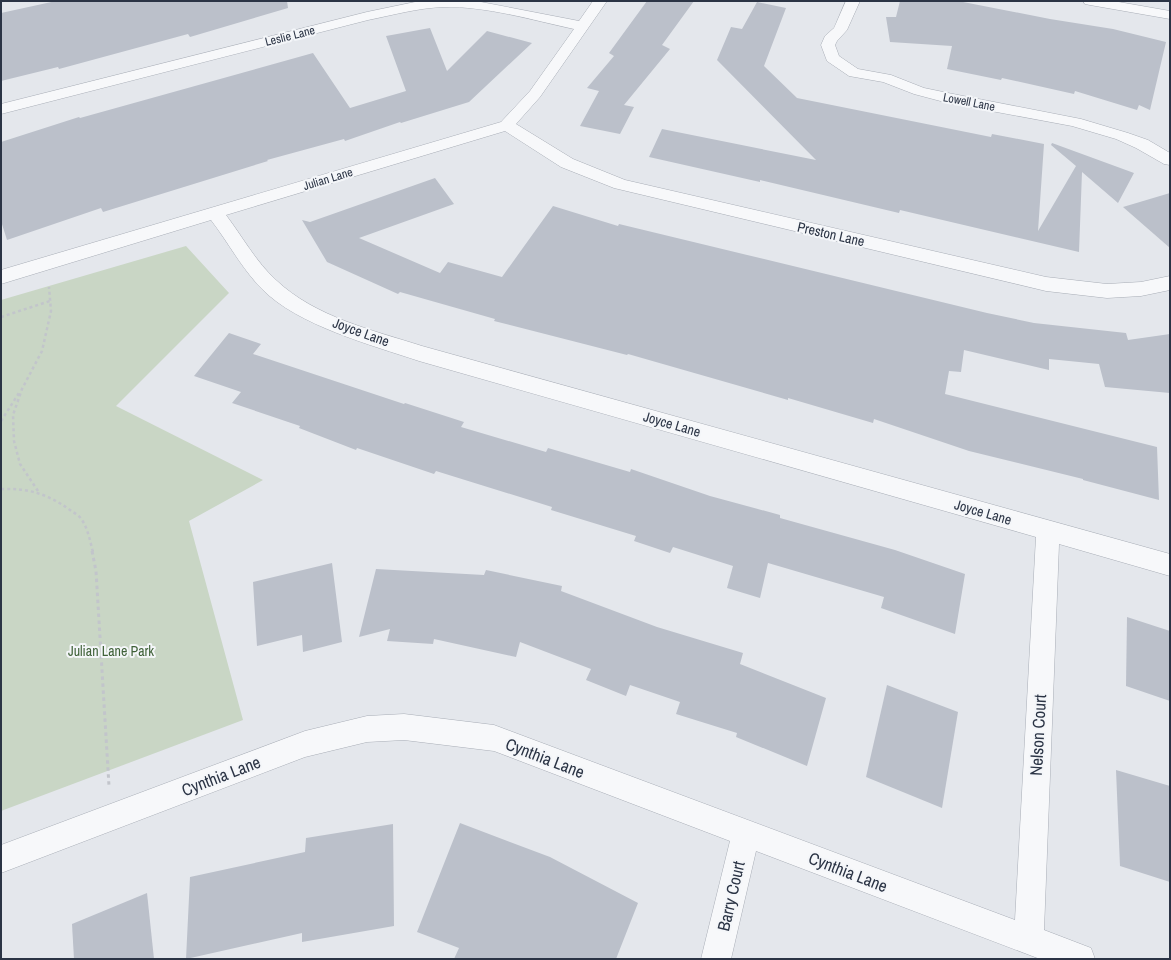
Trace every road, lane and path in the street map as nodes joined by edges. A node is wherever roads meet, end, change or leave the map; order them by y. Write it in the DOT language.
graph roads {
  1 [pos="600,1"];
  2 [pos="853,1"];
  3 [pos="1090,1"];
  4 [pos="1170,15"];
  5 [pos="582,26"];
  6 [pos="1,109"];
  7 [pos="507,125"];
  8 [pos="1170,160"];
  9 [pos="216,213"];
  10 [pos="47,263"];
  11 [pos="1,277"];
  12 [pos="1170,282"];
  13 [pos="50,301"];
  14 [pos="1,317"];
  15 [pos="22,389"];
  16 [pos="1,421"];
  17 [pos="1,489"];
  18 [pos="38,491"];
  19 [pos="1048,530"];
  20 [pos="1170,565"];
  21 [pos="111,817"];
  22 [pos="746,833"];
  23 [pos="1,859"];
  24 [pos="1029,940"];
  25 [pos="716,959"];
  26 [pos="1080,959"];
  1 -- 5 [label="street"];
  2 -- 8 [label="street, Lowell Lane"];
  3 -- 4 [label="street"];
  5 -- 6 [label="street, Leslie Lane"];
  5 -- 7 [label="street"];
  7 -- 9 [label="street, Julian Lane"];
  7 -- 12 [label="street, Preston Lane"];
  9 -- 10 [label="street, Julian Lane"];
  9 -- 19 [label="street, Joyce Lane"];
  10 -- 11 [label="street, Julian Lane"];
  10 -- 13 [label="path"];
  13 -- 14 [label="path"];
  13 -- 15 [label="path"];
  15 -- 16 [label="path"];
  15 -- 18 [label="path"];
  17 -- 18 [label="path"];
  18 -- 21 [label="path"];
  19 -- 20 [label="street, Joyce Lane"];
  19 -- 24 [label="street, Nelson Court"];
  21 -- 22 [label="street, Cynthia Lane"];
  21 -- 23 [label="street, Cynthia Lane"];
  22 -- 24 [label="street, Cynthia Lane"];
  22 -- 25 [label="street, Barry Court"];
  24 -- 26 [label="street, Cynthia Lane"];
}
